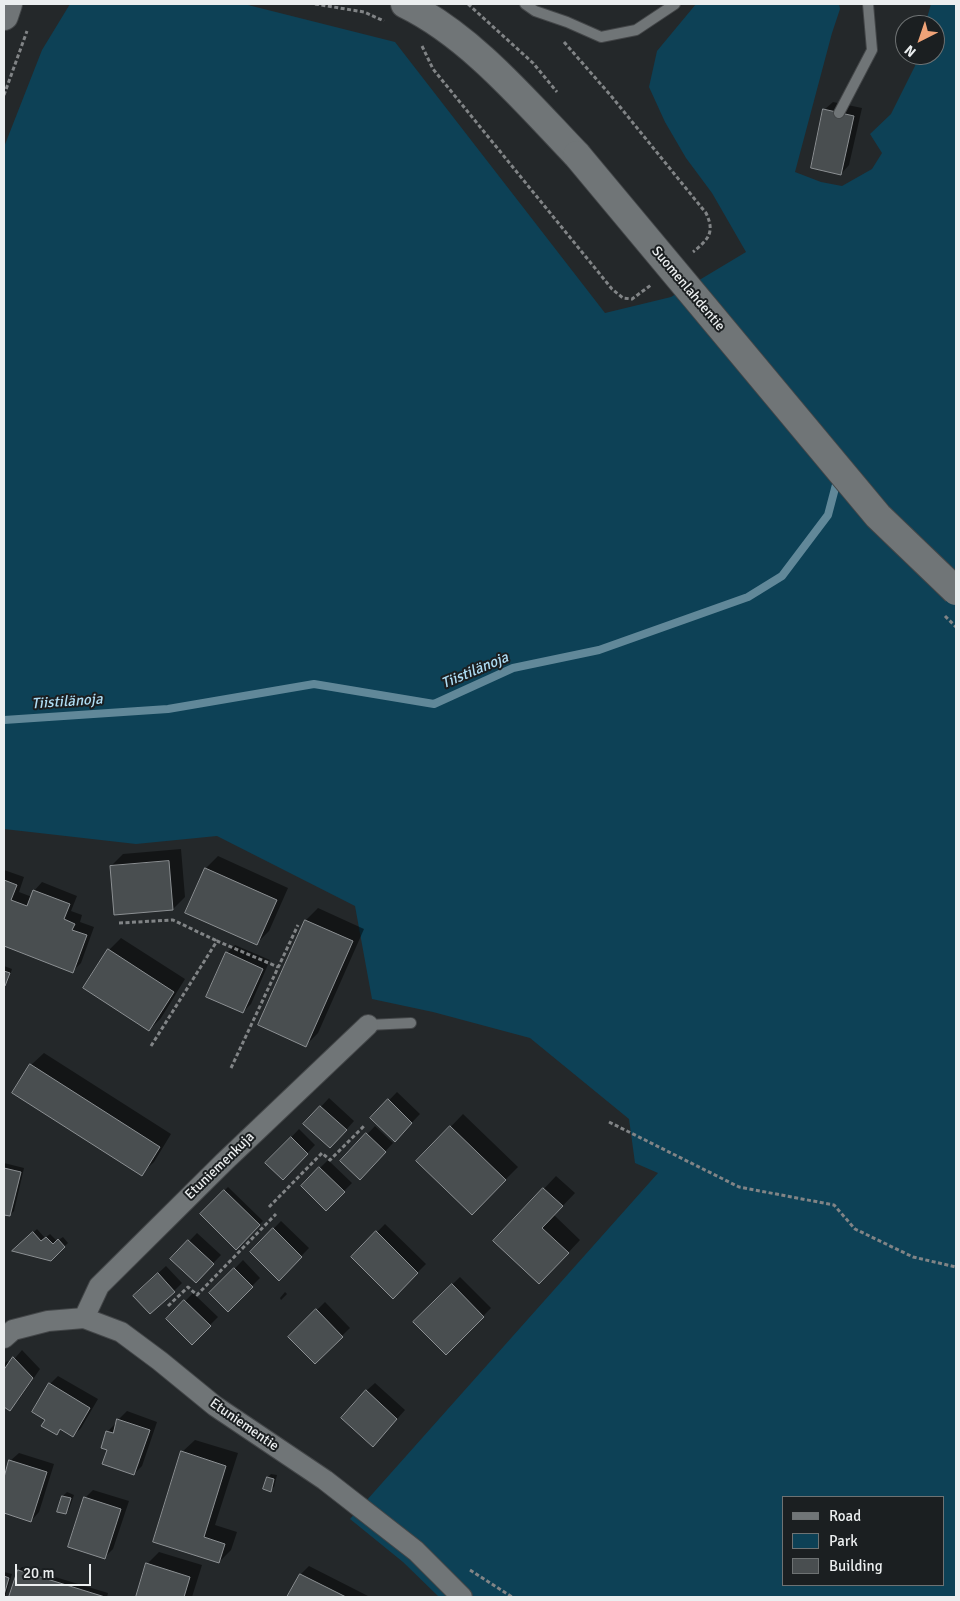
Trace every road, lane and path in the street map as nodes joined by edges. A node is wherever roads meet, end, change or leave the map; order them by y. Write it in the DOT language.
graph roads {
  1 [pos="8,4"];
  2 [pos="315,4"];
  3 [pos="525,4"];
  4 [pos="675,4"];
  5 [pos="868,4"];
  6 [pos="321,5"];
  7 [pos="412,11"];
  8 [pos="4,16"];
  9 [pos="29,25"];
  10 [pos="4,95"];
  11 [pos="840,113"];
  12 [pos="956,592"];
  13 [pos="119,923"];
  14 [pos="298,925"];
  15 [pos="217,941"];
  16 [pos="278,967"];
  17 [pos="411,1023"];
  18 [pos="368,1025"];
  19 [pos="151,1046"];
  20 [pos="231,1068"];
  21 [pos="609,1122"];
  22 [pos="365,1125"];
  23 [pos="269,1207"];
  24 [pos="276,1214"];
  25 [pos="956,1266"];
  26 [pos="168,1306"];
  27 [pos="84,1318"];
  28 [pos="4,1338"];
  29 [pos="462,1597"];
  1 -- 8 [label="main road"];
  2 -- 6 [label="path"];
  3 -- 4 [label="lane"];
  5 -- 11 [label="lane"];
  6 -- 7 [label="path"];
  7 -- 12 [label="main road, Suomenlahdentie, bridge"];
  9 -- 10 [label="path"];
  13 -- 15 [label="path"];
  14 -- 16 [label="path"];
  15 -- 16 [label="path"];
  15 -- 19 [label="path"];
  16 -- 20 [label="path"];
  17 -- 18 [label="lane"];
  18 -- 27 [label="street, Etuniemenkuja"];
  21 -- 25 [label="path"];
  22 -- 23 [label="path"];
  24 -- 26 [label="path"];
  27 -- 28 [label="street, Etuniementie"];
  27 -- 29 [label="street, Etuniementie"];
}
